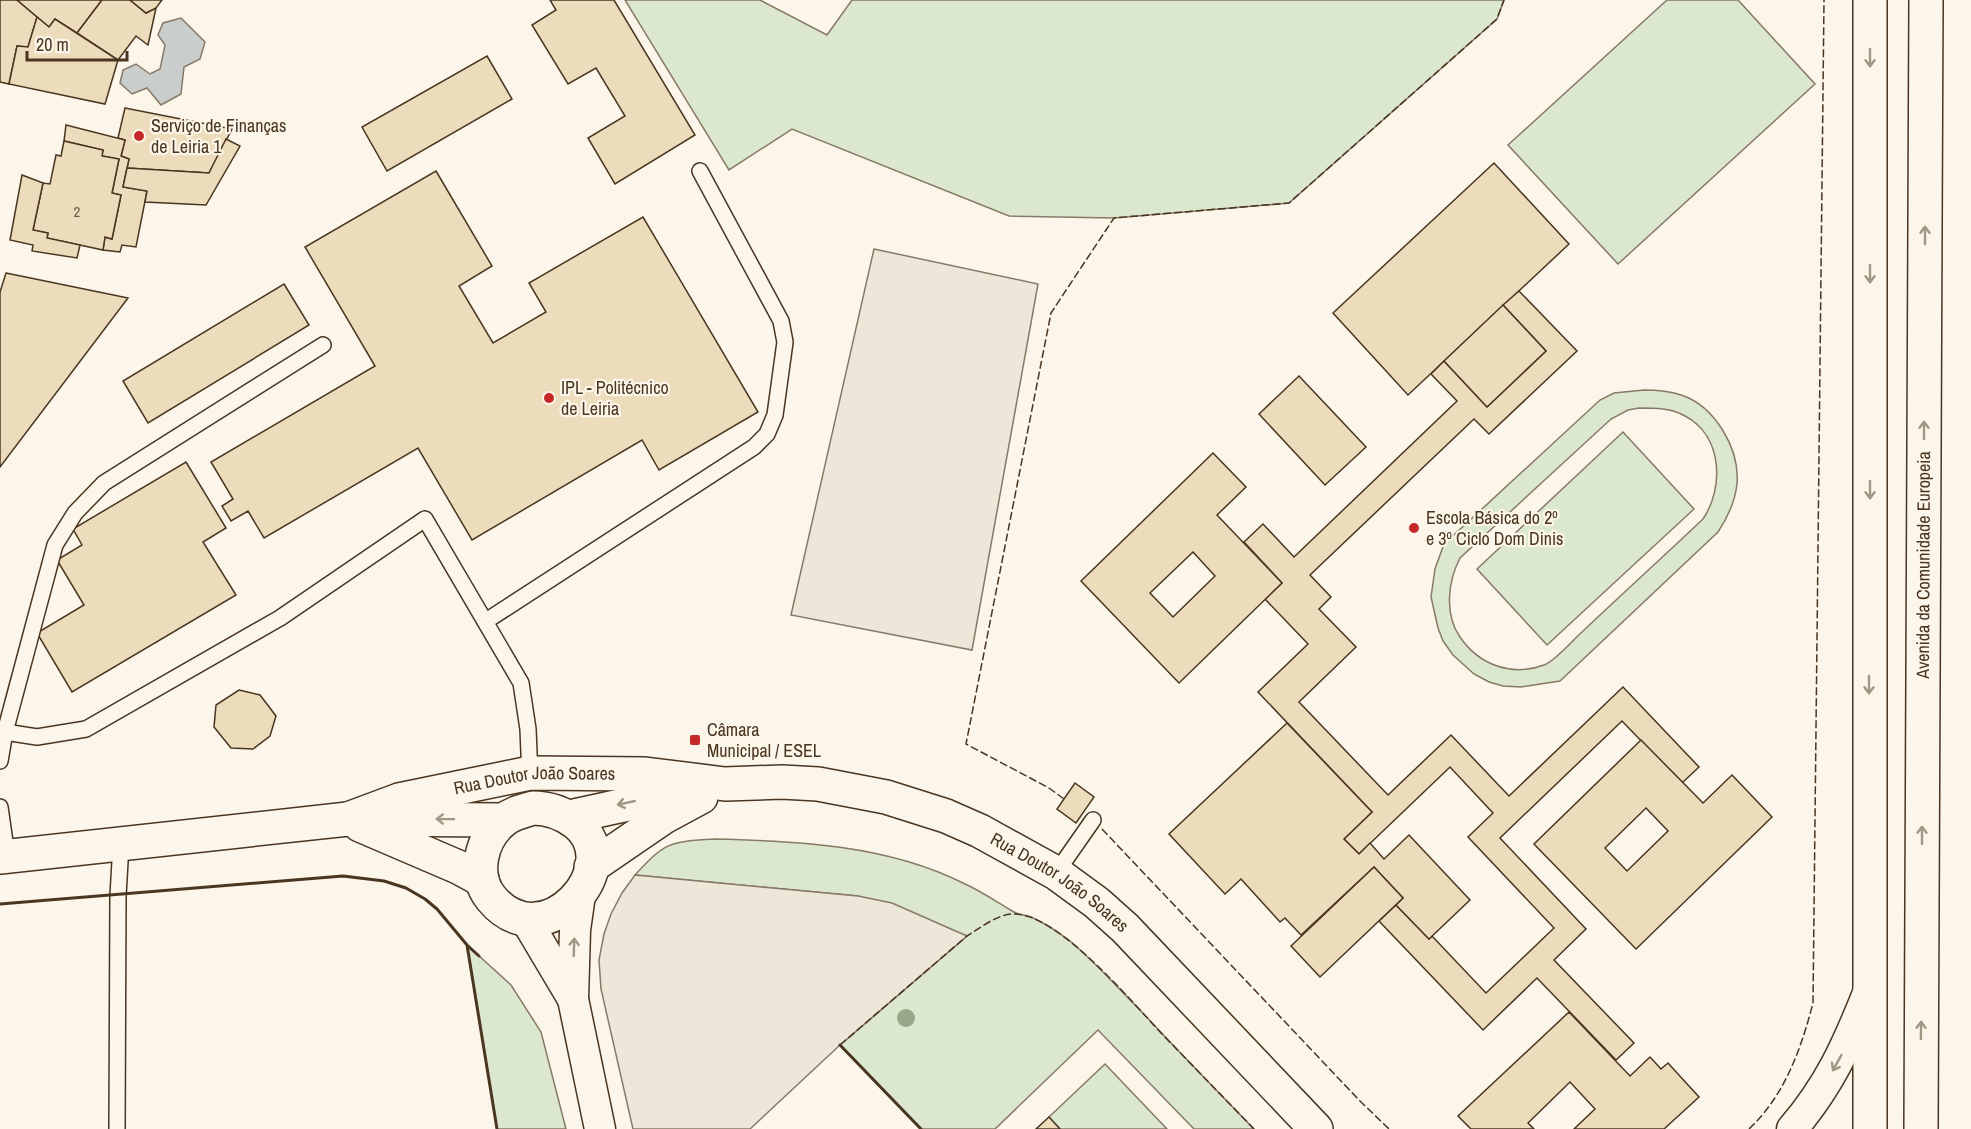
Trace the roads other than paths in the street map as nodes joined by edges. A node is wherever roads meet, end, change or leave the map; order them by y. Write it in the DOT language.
graph roads {
  1 [pos="1870,0"];
  2 [pos="1926,0"];
  3 [pos="700,171"];
  4 [pos="323,345"];
  5 [pos="486,621"];
  6 [pos="5,732"];
  7 [pos="0,761"];
  8 [pos="530,773"];
  9 [pos="725,784"];
  10 [pos="0,807"];
  11 [pos="533,808"];
  12 [pos="569,817"];
  13 [pos="348,819"];
  14 [pos="503,820"];
  15 [pos="1093,820"];
  16 [pos="121,844"];
  17 [pos="3,857"];
  18 [pos="1056,873"];
  19 [pos="482,880"];
  20 [pos="586,881"];
  21 [pos="526,920"];
  22 [pos="1869,990"];
  23 [pos="573,999"];
  24 [pos="117,1129"];
  25 [pos="600,1129"];
  26 [pos="1316,1129"];
  27 [pos="1792,1129"];
  28 [pos="1870,1129"];
  29 [pos="1921,1129"];
  1 -- 22 [label="main road, one-way"];
  29 -- 2 [label="main road, Avenida da Comunidade Europeia, one-way"];
  3 -- 5 [label="lane"];
  4 -- 6 [label="lane"];
  5 -- 6 [label="lane"];
  5 -- 8 [label="lane"];
  6 -- 7 [label="lane"];
  8 -- 9 [label="main road, Rua Doutor João Soares"];
  8 -- 11 [label="lane"];
  8 -- 13 [label="main road, Rua Doutor João Soares"];
  9 -- 12 [label="main road, Rua Doutor João Soares, one-way"];
  9 -- 18 [label="main road, Rua Doutor João Soares"];
  9 -- 20 [label="main road, Rua Doutor João Soares"];
  10 -- 17 [label="lane"];
  11 -- 12 [label="main road"];
  11 -- 14 [label="main road"];
  12 -- 20 [label="main road"];
  14 -- 13 [label="main road, Rua Doutor João Soares, one-way"];
  13 -- 16 [label="main road, Rua Doutor João Soares"];
  13 -- 19 [label="main road, Rua Doutor João Soares"];
  14 -- 19 [label="main road"];
  15 -- 18 [label="lane"];
  16 -- 17 [label="main road, Rua Doutor João Soares"];
  16 -- 24 [label="lane"];
  18 -- 26 [label="main road, Rua Doutor João Soares"];
  19 -- 21 [label="main road"];
  20 -- 21 [label="main road"];
  23 -- 20 [label="street, one-way"];
  21 -- 23 [label="street"];
  22 -- 27 [label="street, one-way"];
  22 -- 28 [label="main road"];
  23 -- 25 [label="street"];
}
